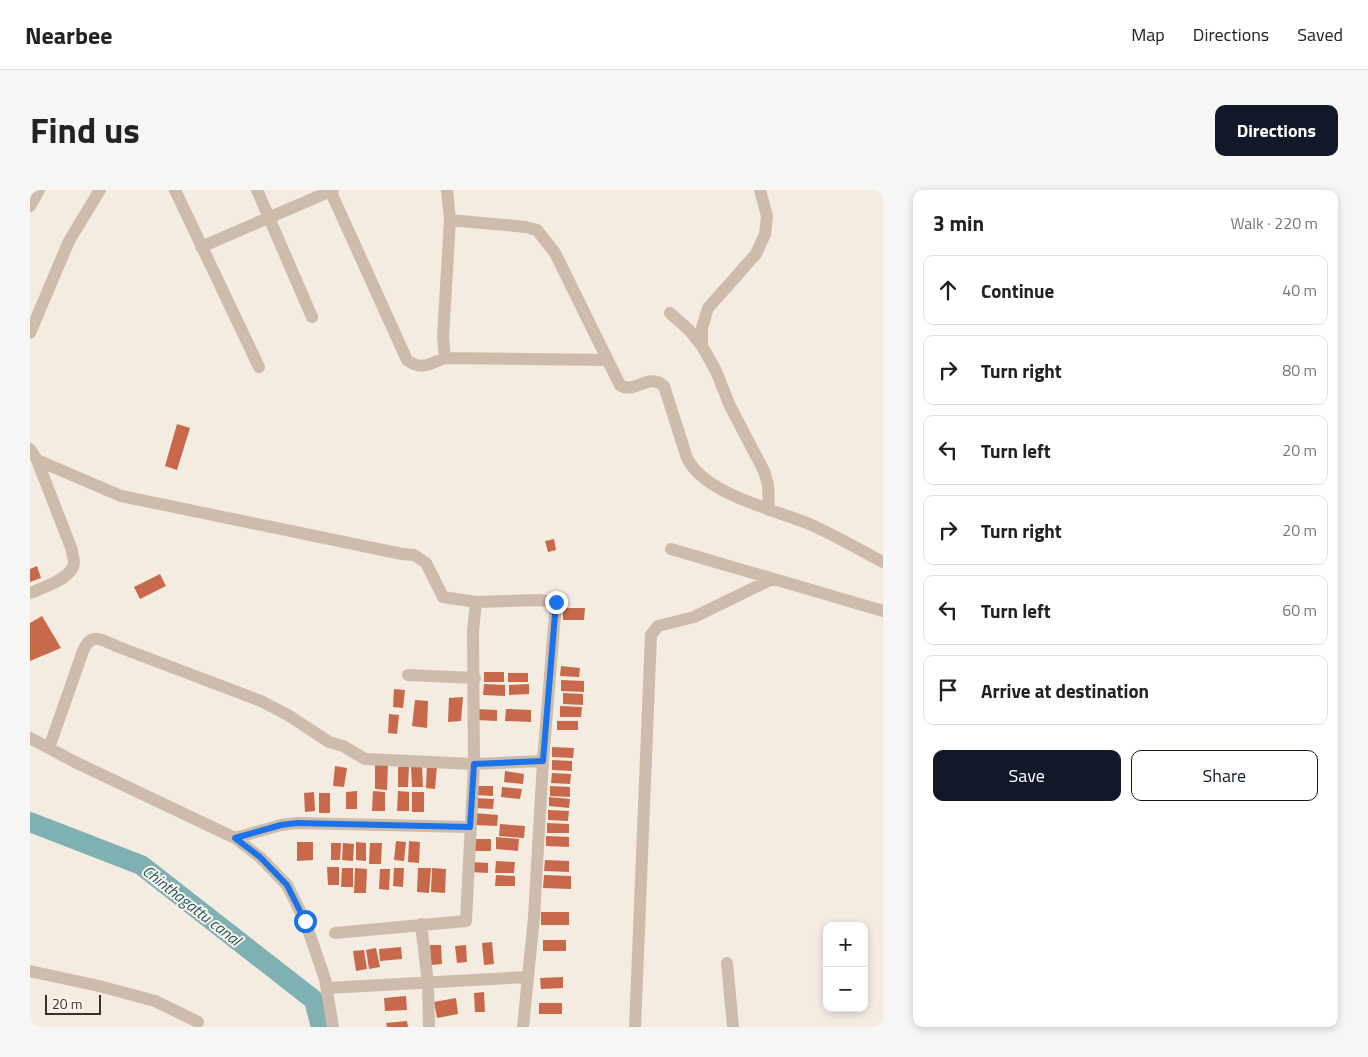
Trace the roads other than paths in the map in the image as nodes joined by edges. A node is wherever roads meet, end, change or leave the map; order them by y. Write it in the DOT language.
graph roads {
  1 [pos="38,190"];
  2 [pos="100,190"];
  3 [pos="175,190"];
  4 [pos="257,190"];
  5 [pos="331,190"];
  6 [pos="446,190"];
  7 [pos="760,190"];
  8 [pos="30,206"];
  9 [pos="269,218"];
  10 [pos="450,220"];
  11 [pos="201,248"];
  12 [pos="670,313"];
  13 [pos="312,317"];
  14 [pos="30,334"];
  15 [pos="702,346"];
  16 [pos="444,358"];
  17 [pos="607,360"];
  18 [pos="259,367"];
  19 [pos="34,454"];
  20 [pos="769,510"];
  21 [pos="671,549"];
  22 [pos="883,562"];
  23 [pos="772,579"];
  24 [pos="30,594"];
  25 [pos="476,602"];
  26 [pos="883,611"];
  27 [pos="408,674"];
  28 [pos="475,678"];
  29 [pos="30,738"];
  30 [pos="49,748"];
  31 [pos="543,761"];
  32 [pos="474,764"];
  33 [pos="470,827"];
  34 [pos="235,838"];
  35 [pos="420,924"];
  36 [pos="335,933"];
  37 [pos="727,963"];
  38 [pos="30,971"];
  39 [pos="527,977"];
  40 [pos="428,983"];
  41 [pos="327,988"];
  42 [pos="198,1022"];
  43 [pos="333,1027"];
  44 [pos="429,1027"];
  45 [pos="523,1027"];
  46 [pos="635,1027"];
  47 [pos="733,1027"];
  1 -- 8 [label="street"];
  2 -- 14 [label="street"];
  3 -- 11 [label="street"];
  4 -- 9 [label="street"];
  5 -- 9 [label="street"];
  5 -- 16 [label="street"];
  6 -- 10 [label="street"];
  7 -- 15 [label="street"];
  9 -- 11 [label="street"];
  9 -- 13 [label="street"];
  10 -- 16 [label="street"];
  10 -- 17 [label="street"];
  11 -- 18 [label="street"];
  12 -- 15 [label="street"];
  15 -- 20 [label="street"];
  16 -- 17 [label="street"];
  17 -- 20 [label="street"];
  19 -- 24 [label="street"];
  19 -- 25 [label="street"];
  20 -- 22 [label="street"];
  21 -- 23 [label="street"];
  23 -- 26 [label="street"];
  23 -- 46 [label="street"];
  25 -- 28 [label="street"];
  25 -- 31 [label="street"];
  27 -- 28 [label="street"];
  28 -- 32 [label="street"];
  29 -- 30 [label="street"];
  30 -- 32 [label="street"];
  30 -- 34 [label="street"];
  31 -- 32 [label="street"];
  31 -- 39 [label="street"];
  32 -- 33 [label="street"];
  33 -- 34 [label="street"];
  33 -- 35 [label="street"];
  34 -- 41 [label="street"];
  35 -- 36 [label="street"];
  35 -- 40 [label="street"];
  37 -- 47 [label="street"];
  38 -- 42 [label="street"];
  39 -- 40 [label="street"];
  39 -- 45 [label="street"];
  40 -- 41 [label="street"];
  40 -- 44 [label="street"];
  41 -- 43 [label="street"];
}
